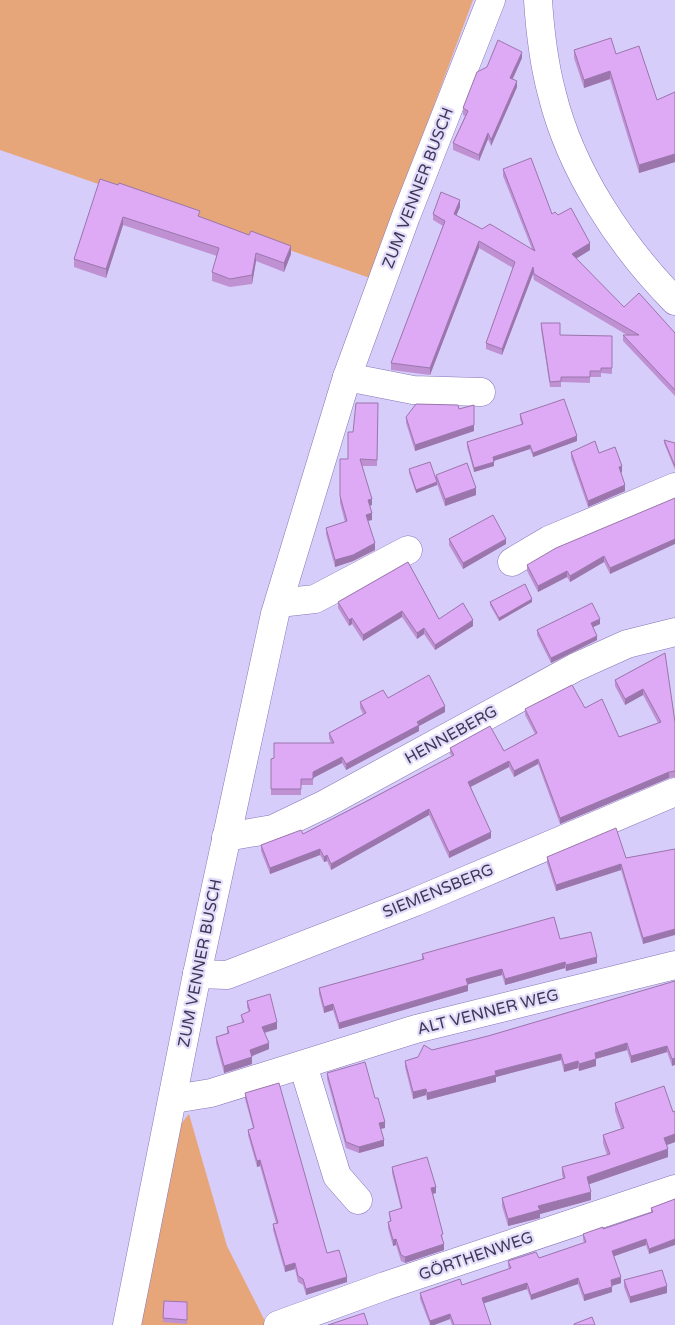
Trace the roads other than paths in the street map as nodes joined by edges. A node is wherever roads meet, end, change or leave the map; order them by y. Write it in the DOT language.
graph roads {
  1 [pos="491,0"];
  2 [pos="538,0"];
  3 [pos="675,301"];
  4 [pos="347,377"];
  5 [pos="481,392"];
  6 [pos="675,487"];
  7 [pos="408,550"];
  8 [pos="512,562"];
  9 [pos="279,602"];
  10 [pos="675,632"];
  11 [pos="675,792"];
  12 [pos="226,836"];
  13 [pos="675,965"];
  14 [pos="197,974"];
  15 [pos="304,1065"];
  16 [pos="174,1099"];
  17 [pos="675,1189"];
  18 [pos="358,1200"];
  19 [pos="128,1325"];
  20 [pos="278,1325"];
  1 -- 4 [label="street, ZUM VENNER BUSCH"];
  2 -- 3 [label="street"];
  4 -- 5 [label="street"];
  4 -- 9 [label="street, ZUM VENNER BUSCH"];
  6 -- 8 [label="street"];
  7 -- 9 [label="street"];
  9 -- 12 [label="street, ZUM VENNER BUSCH"];
  10 -- 12 [label="street, HENNEBERG"];
  11 -- 14 [label="street, SIEMENSBERG"];
  12 -- 14 [label="street, ZUM VENNER BUSCH"];
  13 -- 15 [label="street, ALT VENNER WEG"];
  14 -- 16 [label="street, ZUM VENNER BUSCH"];
  15 -- 16 [label="street, ALT VENNER WEG"];
  15 -- 18 [label="street"];
  16 -- 19 [label="street, ZUM VENNER BUSCH"];
  17 -- 20 [label="street, GÖRTHENWEG"];
}
